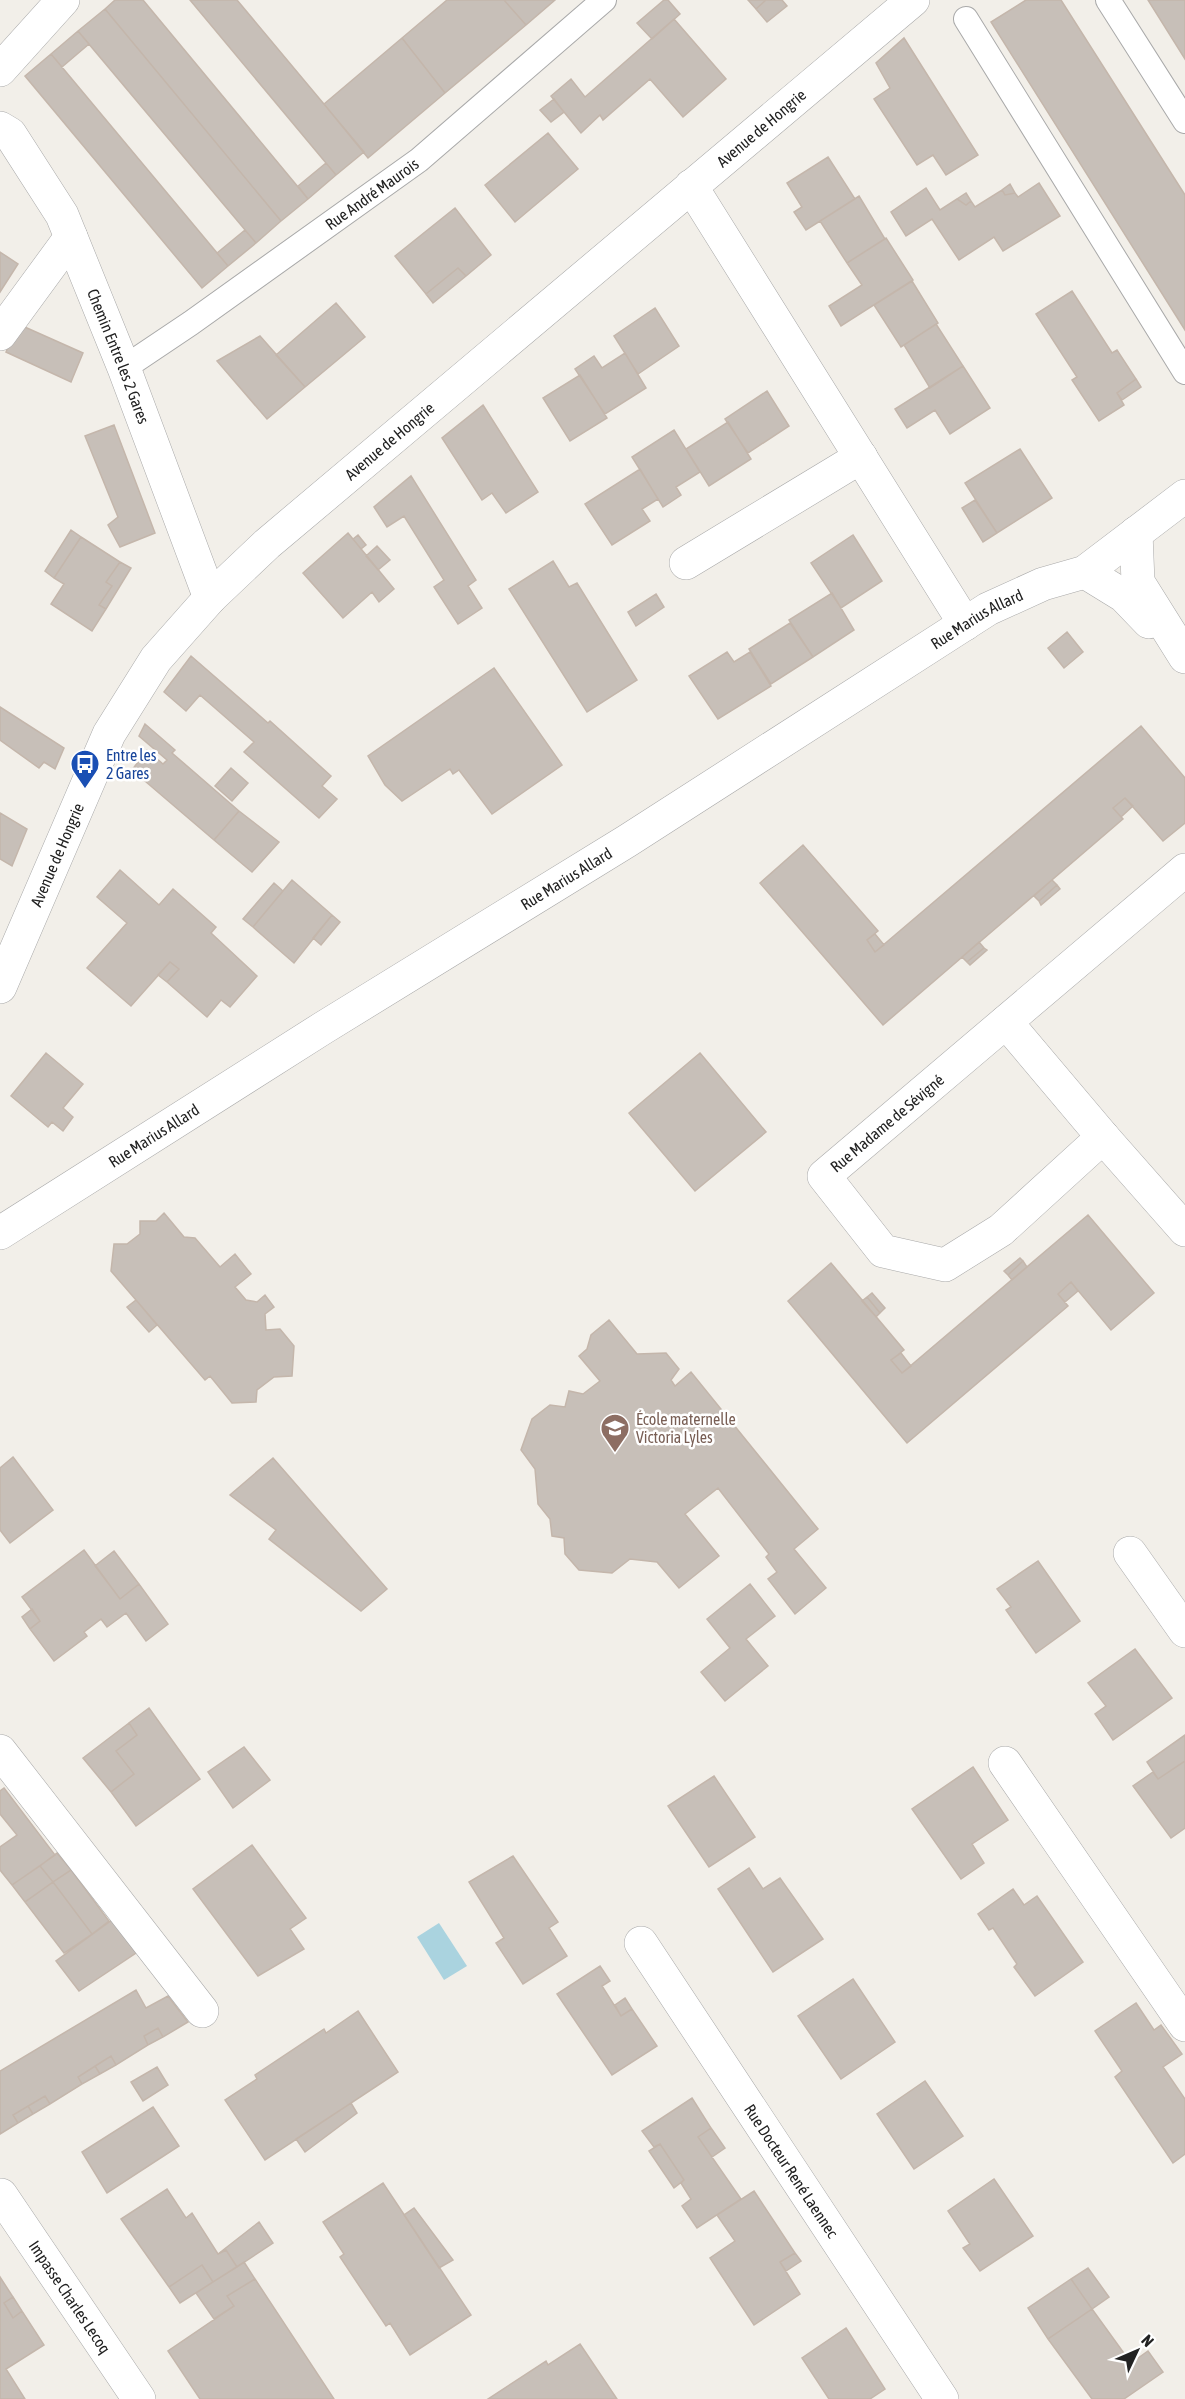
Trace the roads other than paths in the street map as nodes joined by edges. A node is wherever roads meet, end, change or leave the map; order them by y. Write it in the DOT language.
graph roads {
  1 [pos="63,0"];
  2 [pos="604,0"];
  3 [pos="913,0"];
  4 [pos="1108,0"];
  5 [pos="966,19"];
  6 [pos="0,70"];
  7 [pos="1185,121"];
  8 [pos="0,128"];
  9 [pos="692,186"];
  10 [pos="71,237"];
  11 [pos="0,334"];
  12 [pos="124,368"];
  13 [pos="1185,372"];
  14 [pos="861,457"];
  15 [pos="1185,496"];
  16 [pos="1136,533"];
  17 [pos="686,563"];
  18 [pos="1085,572"];
  19 [pos="210,598"];
  20 [pos="965,624"];
  21 [pos="1185,658"];
  22 [pos="1185,870"];
  23 [pos="0,987"];
  24 [pos="1006,1022"];
  25 [pos="1103,1137"];
  26 [pos="1185,1230"];
  27 [pos="0,1233"];
  28 [pos="1130,1553"];
  29 [pos="1185,1631"];
  30 [pos="0,1751"];
  31 [pos="1005,1763"];
  32 [pos="641,1943"];
  33 [pos="202,2011"];
  34 [pos="1185,2025"];
  35 [pos="1,2195"];
  36 [pos="139,2399"];
  37 [pos="942,2399"];
  1 -- 6 [label="street"];
  2 -- 12 [label="lane, Rue André Maurois"];
  3 -- 9 [label="street, Avenue de Hongrie"];
  4 -- 7 [label="lane"];
  5 -- 13 [label="lane"];
  8 -- 10 [label="street, Chemin Entre les 2 Gares"];
  9 -- 14 [label="street"];
  9 -- 19 [label="street, Avenue de Hongrie"];
  10 -- 11 [label="street"];
  10 -- 12 [label="street, Chemin Entre les 2 Gares"];
  12 -- 19 [label="street, Chemin Entre les 2 Gares"];
  14 -- 17 [label="street"];
  14 -- 20 [label="street"];
  15 -- 16 [label="street, Rue Marius Allard"];
  16 -- 18 [label="street, Rue Marius Allard"];
  16 -- 21 [label="street"];
  18 -- 20 [label="street, Rue Marius Allard"];
  18 -- 21 [label="street"];
  19 -- 23 [label="street, Avenue de Hongrie"];
  20 -- 27 [label="street, Rue Marius Allard"];
  22 -- 24 [label="street, Rue Madame de Sévigné"];
  24 -- 25 [label="street"];
  24 -- 25 [label="street, Rue Madame de Sévigné"];
  25 -- 26 [label="street"];
  28 -- 29 [label="street"];
  30 -- 33 [label="street"];
  31 -- 34 [label="street"];
  32 -- 37 [label="street, Rue Docteur René Laennec"];
  35 -- 36 [label="street, Impasse Charles Lecoq"];
}
